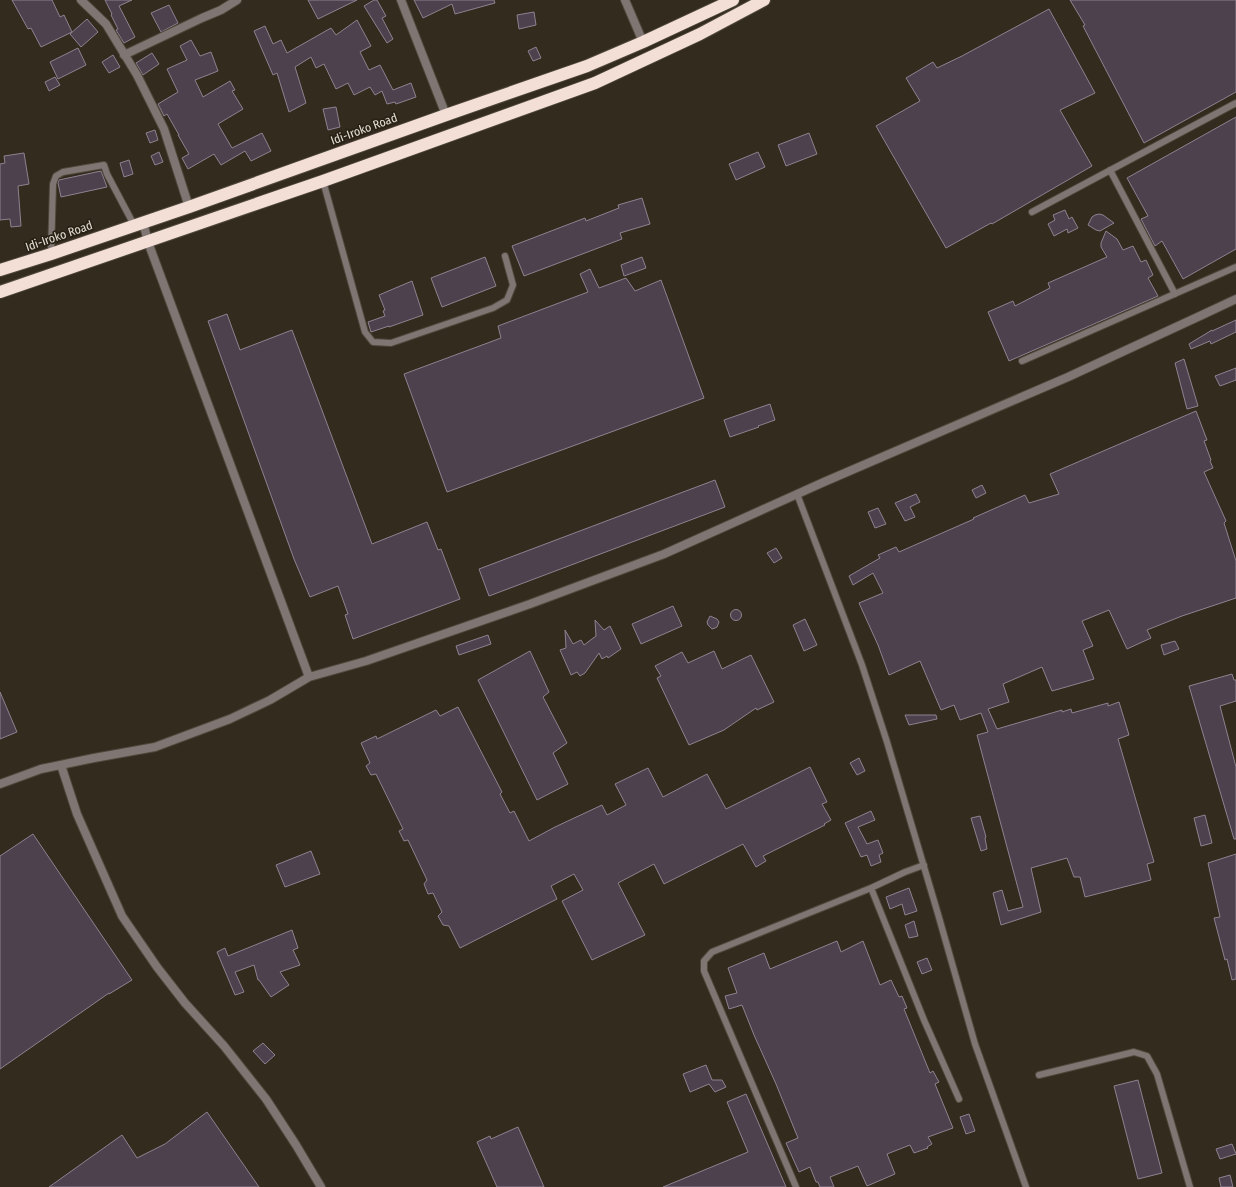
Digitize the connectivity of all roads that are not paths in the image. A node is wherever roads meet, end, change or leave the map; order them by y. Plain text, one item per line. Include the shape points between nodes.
1 (81, 0) edge
2 (237, 0) edge
3 (401, 0) edge
4 (625, 0) edge
5 (733, 0) edge
6 (764, 0) edge
7 (643, 42) junction
8 (124, 55) junction
9 (1236, 103) edge
10 (446, 114) junction
11 (1110, 170) junction
12 (323, 181) junction
13 (189, 207) junction
14 (1032, 212) dead end
15 (138, 224) junction
16 (148, 242) junction
17 (51, 254) junction
18 (505, 256) dead end
19 (1236, 267) edge
20 (0, 270) edge
21 (0, 292) edge
22 (1175, 294) junction
23 (1236, 299) edge
24 (1022, 361) dead end
25 (797, 494) junction
26 (309, 677) junction
27 (62, 765) junction
28 (0, 784) edge
29 (924, 865) junction
30 (871, 888) junction
31 (1039, 1075) dead end
32 (958, 1098) dead end
33 (321, 1187) edge
34 (796, 1187) edge
35 (1026, 1187) edge
36 (1190, 1187) edge

1 - 8 street via 106,24
2 - 8 street
3 - 10 street
4 - 7 street
5 - 7 highway, Idi-Iroko Road
6 - 12 highway via 700,34 595,83
7 - 10 highway, Idi-Iroko Road via 587,66
8 - 13 street via 164,129
9 - 11 lane
10 - 13 highway, Idi-Iroko Road
11 - 14 lane
11 - 22 lane
12 - 16 highway
12 - 18 lane via 365,332 373,342 391,343 493,308 507,300 513,285
13 - 15 highway, Idi-Iroko Road
15 - 16 street
15 - 17 highway, Idi-Iroko Road
15 - 17 lane via 104,165 63,172 56,176 53,184
16 - 21 highway
16 - 26 street
17 - 20 highway, Idi-Iroko Road
19 - 22 lane
22 - 24 lane
23 - 25 street via 1068,377
25 - 26 street via 613,574 374,658
25 - 29 lane via 862,665
26 - 27 street via 270,700 230,719 155,747
27 - 28 street via 41,769
27 - 33 street via 77,814 122,916 185,1003 224,1046 266,1099
29 - 30 lane
29 - 35 lane via 975,1044
30 - 32 lane
30 - 34 lane via 712,952 704,960 704,971
31 - 36 lane via 1134,1052 1147,1056 1157,1074

